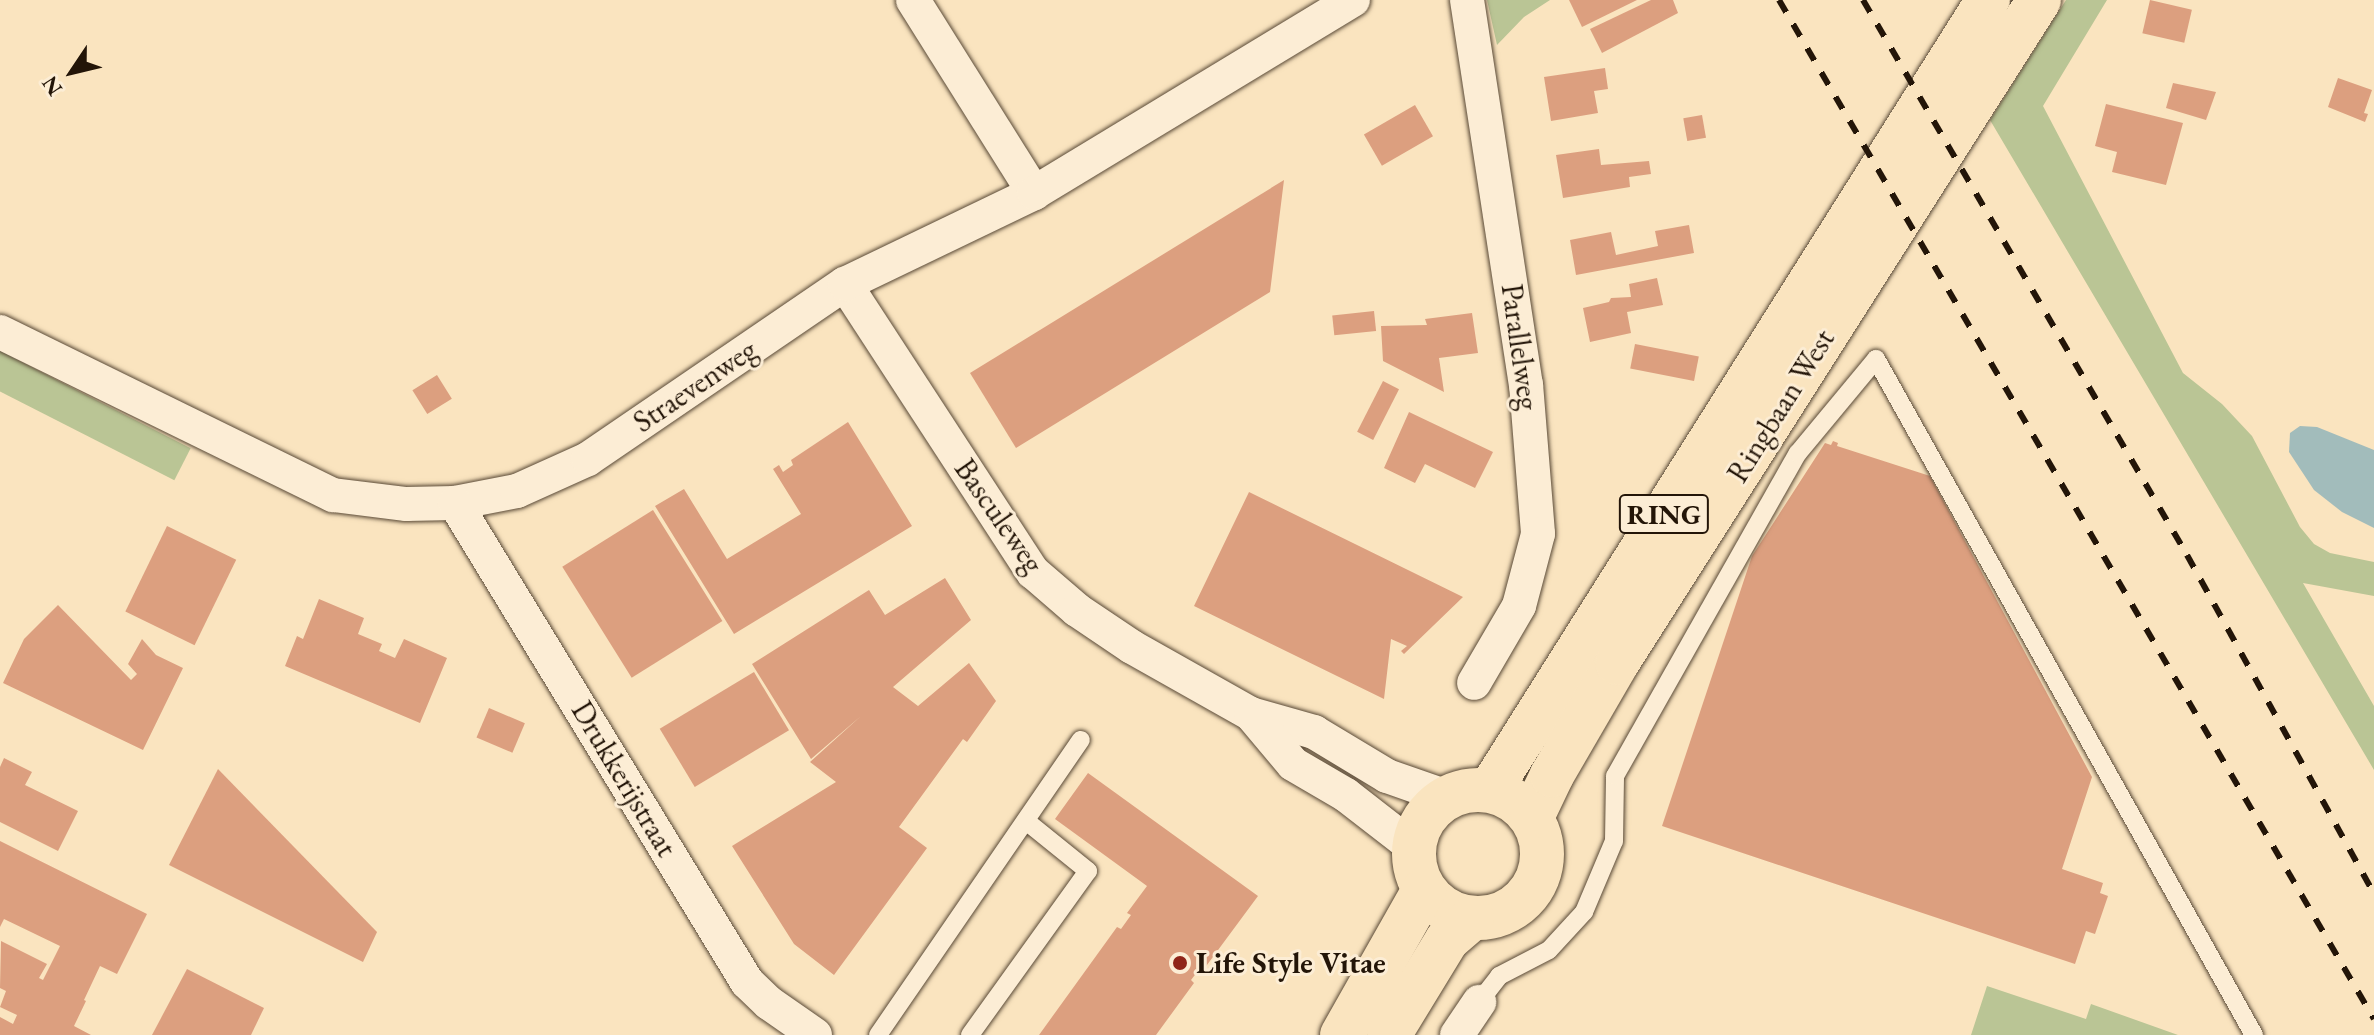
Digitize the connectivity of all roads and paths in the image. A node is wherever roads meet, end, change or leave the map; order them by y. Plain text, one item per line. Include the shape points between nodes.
1 (913, 0) edge
2 (1353, 0) edge
3 (1467, 0) edge
4 (1988, 0) edge
5 (2039, 0) edge
6 (1034, 193) junction
7 (845, 284) junction
8 (0, 332) edge
9 (455, 503) junction
10 (1474, 683) dead end
11 (1251, 714) junction
12 (1081, 740) dead end
13 (1490, 790) junction
14 (1447, 797) junction
15 (1532, 817) junction
16 (1026, 821) junction
17 (1413, 847) junction
18 (1424, 890) junction
19 (1472, 918) junction
20 (1479, 1002) joint
21 (815, 1035) edge
22 (878, 1035) edge
23 (970, 1035) edge
24 (1342, 1035) edge
25 (1389, 1035) edge
26 (1457, 1035) edge
27 (2254, 1035) edge

1 - 6 street
2 - 6 street, Straevenweg
3 - 10 street, Parallelweg via 1526,384 1538,534 1519,606
4 - 13 main road, Ringbaan West / RING
5 - 15 main road, Ringbaan West / RING via 1617,663
6 - 7 street, Straevenweg
7 - 9 street, Straevenweg via 588,459 517,491
7 - 11 street, Basculeweg via 1033,572 1132,647
8 - 9 street, Straevenweg via 333,495 406,504
9 - 21 street, Drukkerijstraat via 747,982
11 - 14 street, Basculeweg via 1314,732 1387,776
11 - 17 street, Basculeweg via 1293,764 1346,795
12 - 16 lane
13 - 14 main road
13 - 15 main road via 1514,799
14 - 17 main road via 1424,818
15 - 19 main road via 1543,845 1533,886 1525,899 1501,915
16 - 22 lane
16 - 23 lane via 1088,871
17 - 18 main road
18 - 19 main road via 1445,909
18 - 24 main road
19 - 25 main road via 1447,940
20 - 26 street
20 - 27 lane via 1499,976 1549,950 1584,912 1614,841 1615,776 1798,453 1876,359

